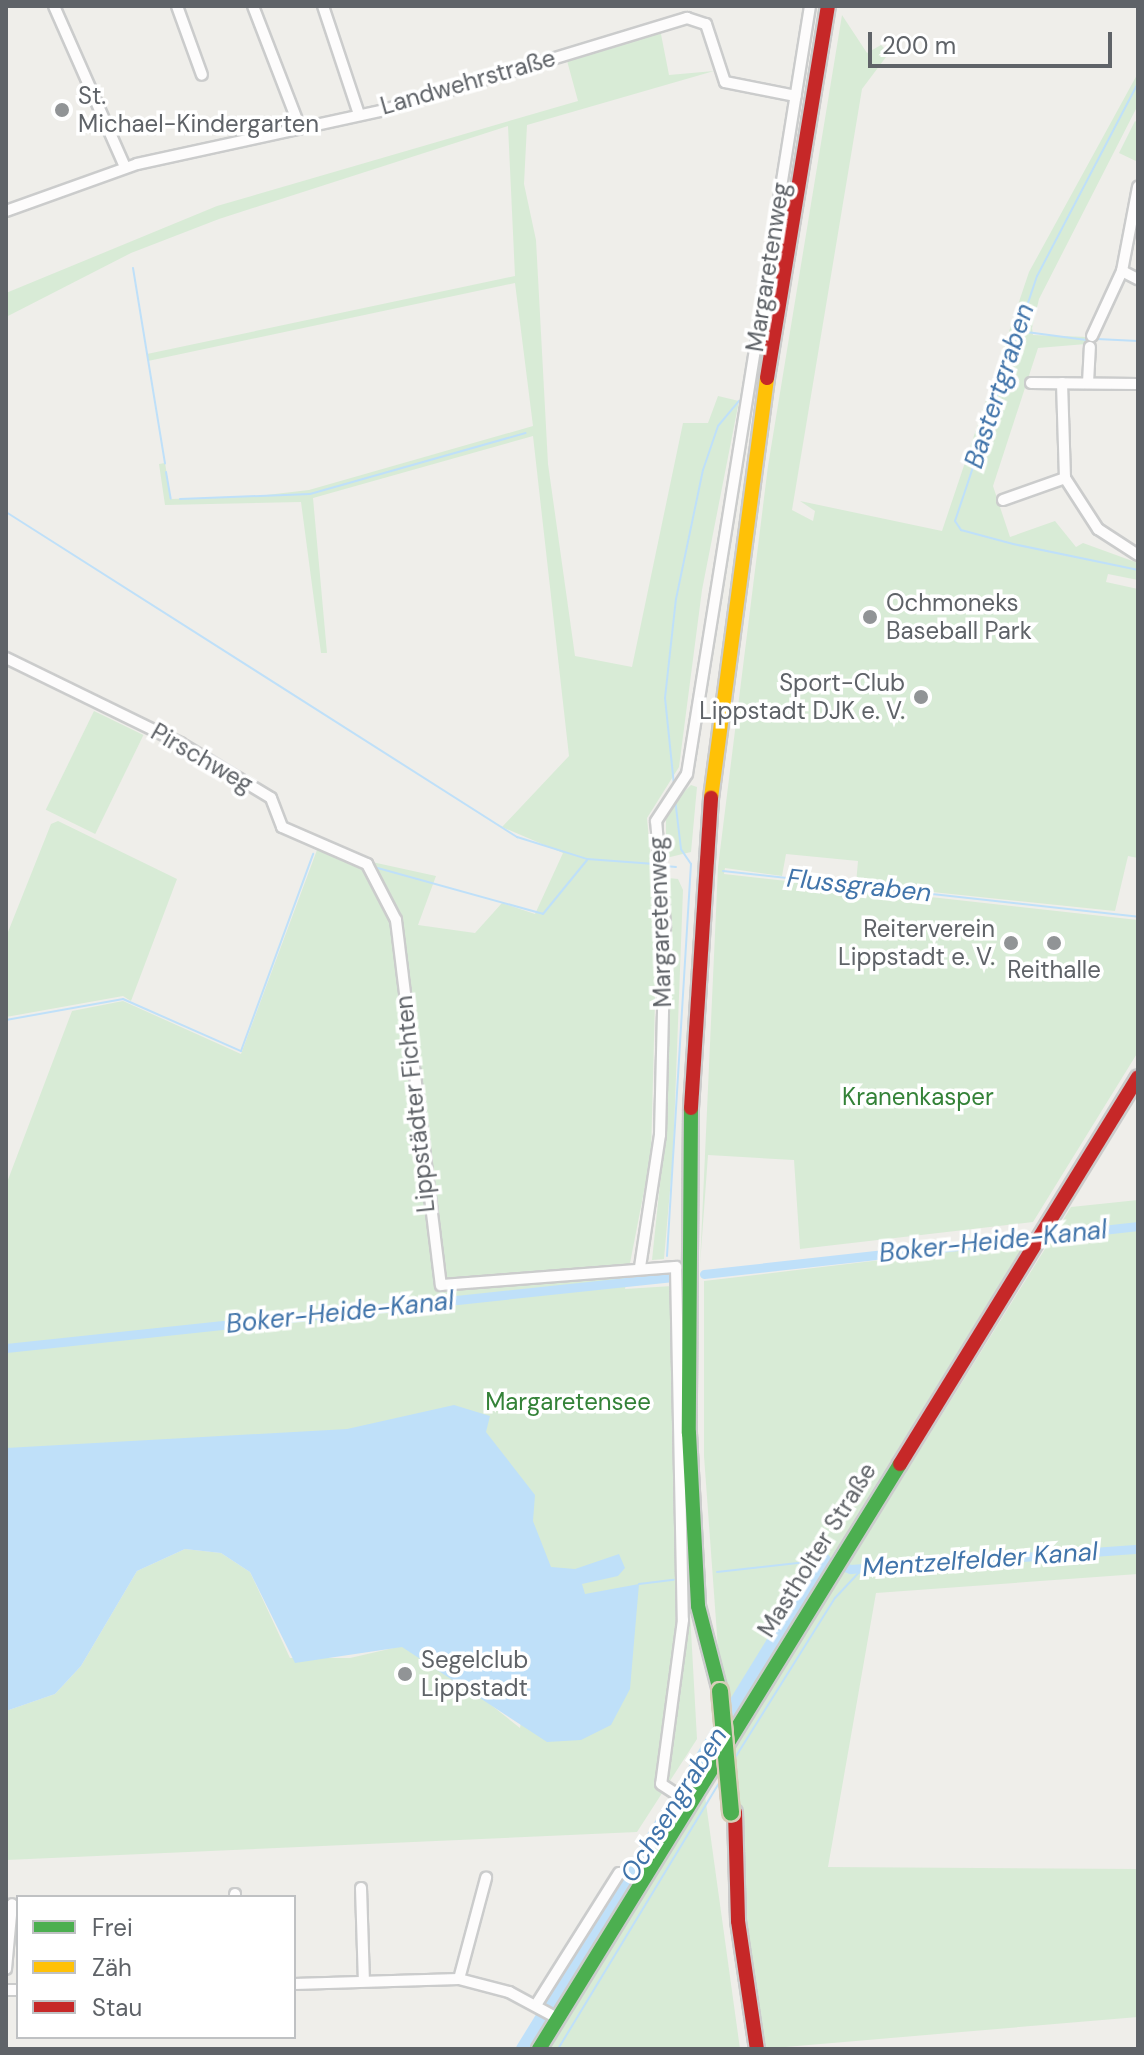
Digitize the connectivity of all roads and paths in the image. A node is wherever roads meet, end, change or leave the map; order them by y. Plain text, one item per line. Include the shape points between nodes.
1 (54, 6) edge
2 (177, 6) edge
3 (253, 6) edge
4 (323, 6) edge
5 (810, 6) edge
6 (828, 6) edge
7 (836, 6) edge
8 (202, 75) dead end
9 (796, 96) junction
10 (358, 111) junction
11 (299, 125) junction
12 (125, 167) junction
13 (1138, 187) edge
14 (6, 211) edge
15 (1122, 271) junction
16 (1138, 279) edge
17 (1031, 383) dead end
18 (1062, 383) junction
19 (1088, 383) junction
20 (1138, 384) edge
21 (1065, 478) junction
22 (1003, 500) dead end
23 (1138, 555) edge
24 (6, 658) edge
25 (396, 920) joint
26 (1138, 1077) edge
27 (640, 1267) junction
28 (722, 1691) junction
29 (687, 1801) junction
30 (733, 1813) junction
31 (619, 1873) dead end
32 (486, 1878) dead end
33 (361, 1888) dead end
34 (12, 1904) dead end
35 (6, 1969) edge
36 (459, 1979) junction
37 (364, 1981) junction
38 (296, 1984) edge
39 (537, 2006) junction
40 (555, 2016) junction
41 (539, 2049) edge
42 (748, 2049) edge
43 (757, 2049) edge

1 - 12 street
2 - 8 street
3 - 11 street
4 - 10 street
5 - 9 street, Margaretenweg
6 - 28 main road via 739,552 701,889 687,1195 688,1401 698,1606
7 - 28 main road via 734,651 709,904 695,1337 706,1606
9 - 10 street, Landwehrstraße via 725,82 698,17 384,110
9 - 27 street, Margaretenweg via 687,774 667,796 656,821 661,874 660,1135
10 - 11 street, Landwehrstraße
11 - 12 street, Landwehrstraße
12 - 14 street, Landwehrstraße
13 - 15 street
15 - 16 street
15 - 19 street via 1091,341
17 - 18 street
18 - 19 street
18 - 21 street
19 - 20 street
21 - 22 street
21 - 23 street via 1098,529
24 - 25 street, Pirschweg via 180,743 271,798 282,827 370,869
25 - 27 street, Lippstädter Fichten via 433,1270 441,1285
26 - 29 main road, Mastholter Straße
27 - 29 street via 669,1264 678,1273 683,1620 661,1784
28 - 30 main road, bridge
29 - 40 main road, Mastholter Straße
30 - 42 main road via 731,1924
30 - 43 main road via 738,1921
31 - 39 street
32 - 36 street
33 - 37 street
34 - 35 street
36 - 37 street
36 - 39 street
37 - 38 street
39 - 40 street
40 - 41 main road, Mastholter Straße

